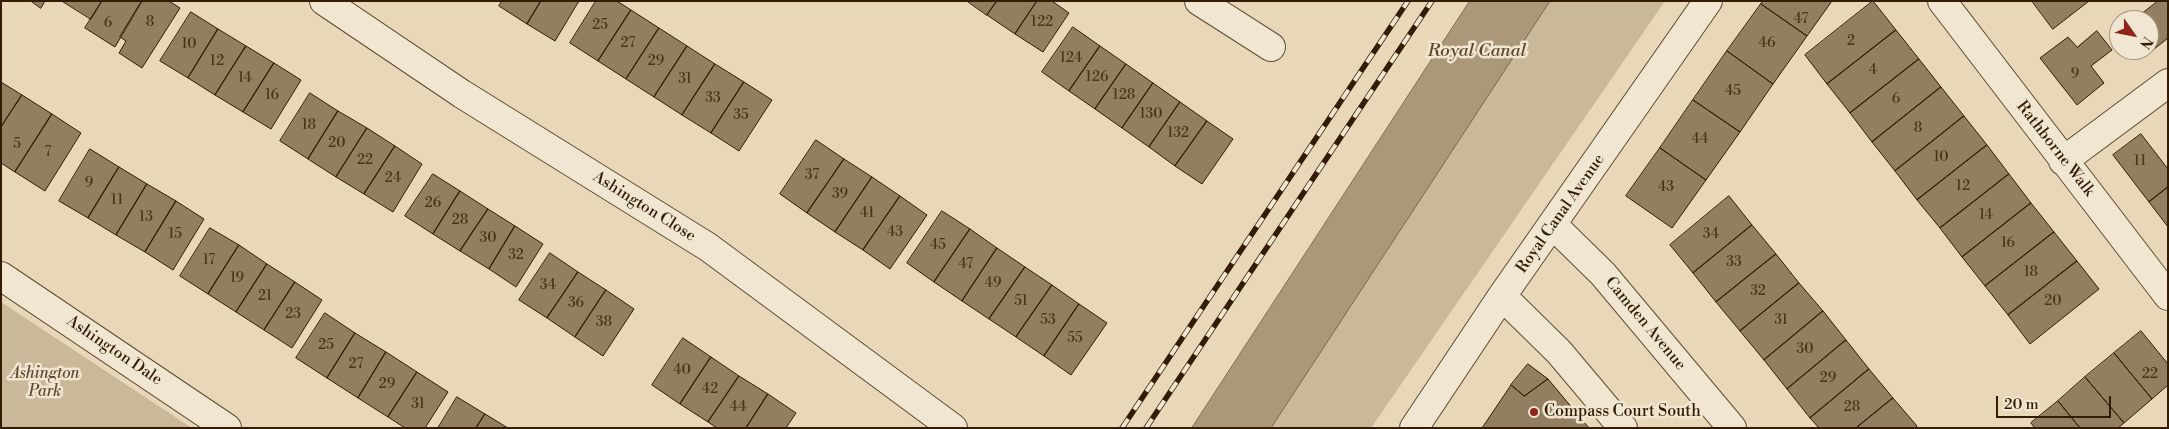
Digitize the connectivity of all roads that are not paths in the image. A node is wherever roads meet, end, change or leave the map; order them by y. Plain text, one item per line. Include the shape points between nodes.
1 (324, 1) edge
2 (1199, 1) edge
3 (1708, 1) edge
4 (1942, 1) edge
5 (1271, 47) dead end
6 (2168, 83) edge
7 (2064, 161) junction
8 (1554, 225) junction
9 (1, 276) edge
10 (1502, 296) junction
11 (2168, 296) edge
12 (227, 428) edge
13 (953, 428) edge
14 (1414, 428) edge
15 (1623, 428) edge
16 (1732, 428) edge

1 - 13 street, Ashington Close via 462,94 708,247
2 - 5 street
3 - 8 street, Royal Canal Avenue
4 - 7 street, Rathborne Walk
6 - 7 street
7 - 11 street, Rathborne Walk
8 - 10 street, Royal Canal Avenue
8 - 16 street, Camden Avenue via 1603,274
9 - 12 street, Ashington Dale
10 - 14 street, Royal Canal Avenue
10 - 15 street via 1559,352

